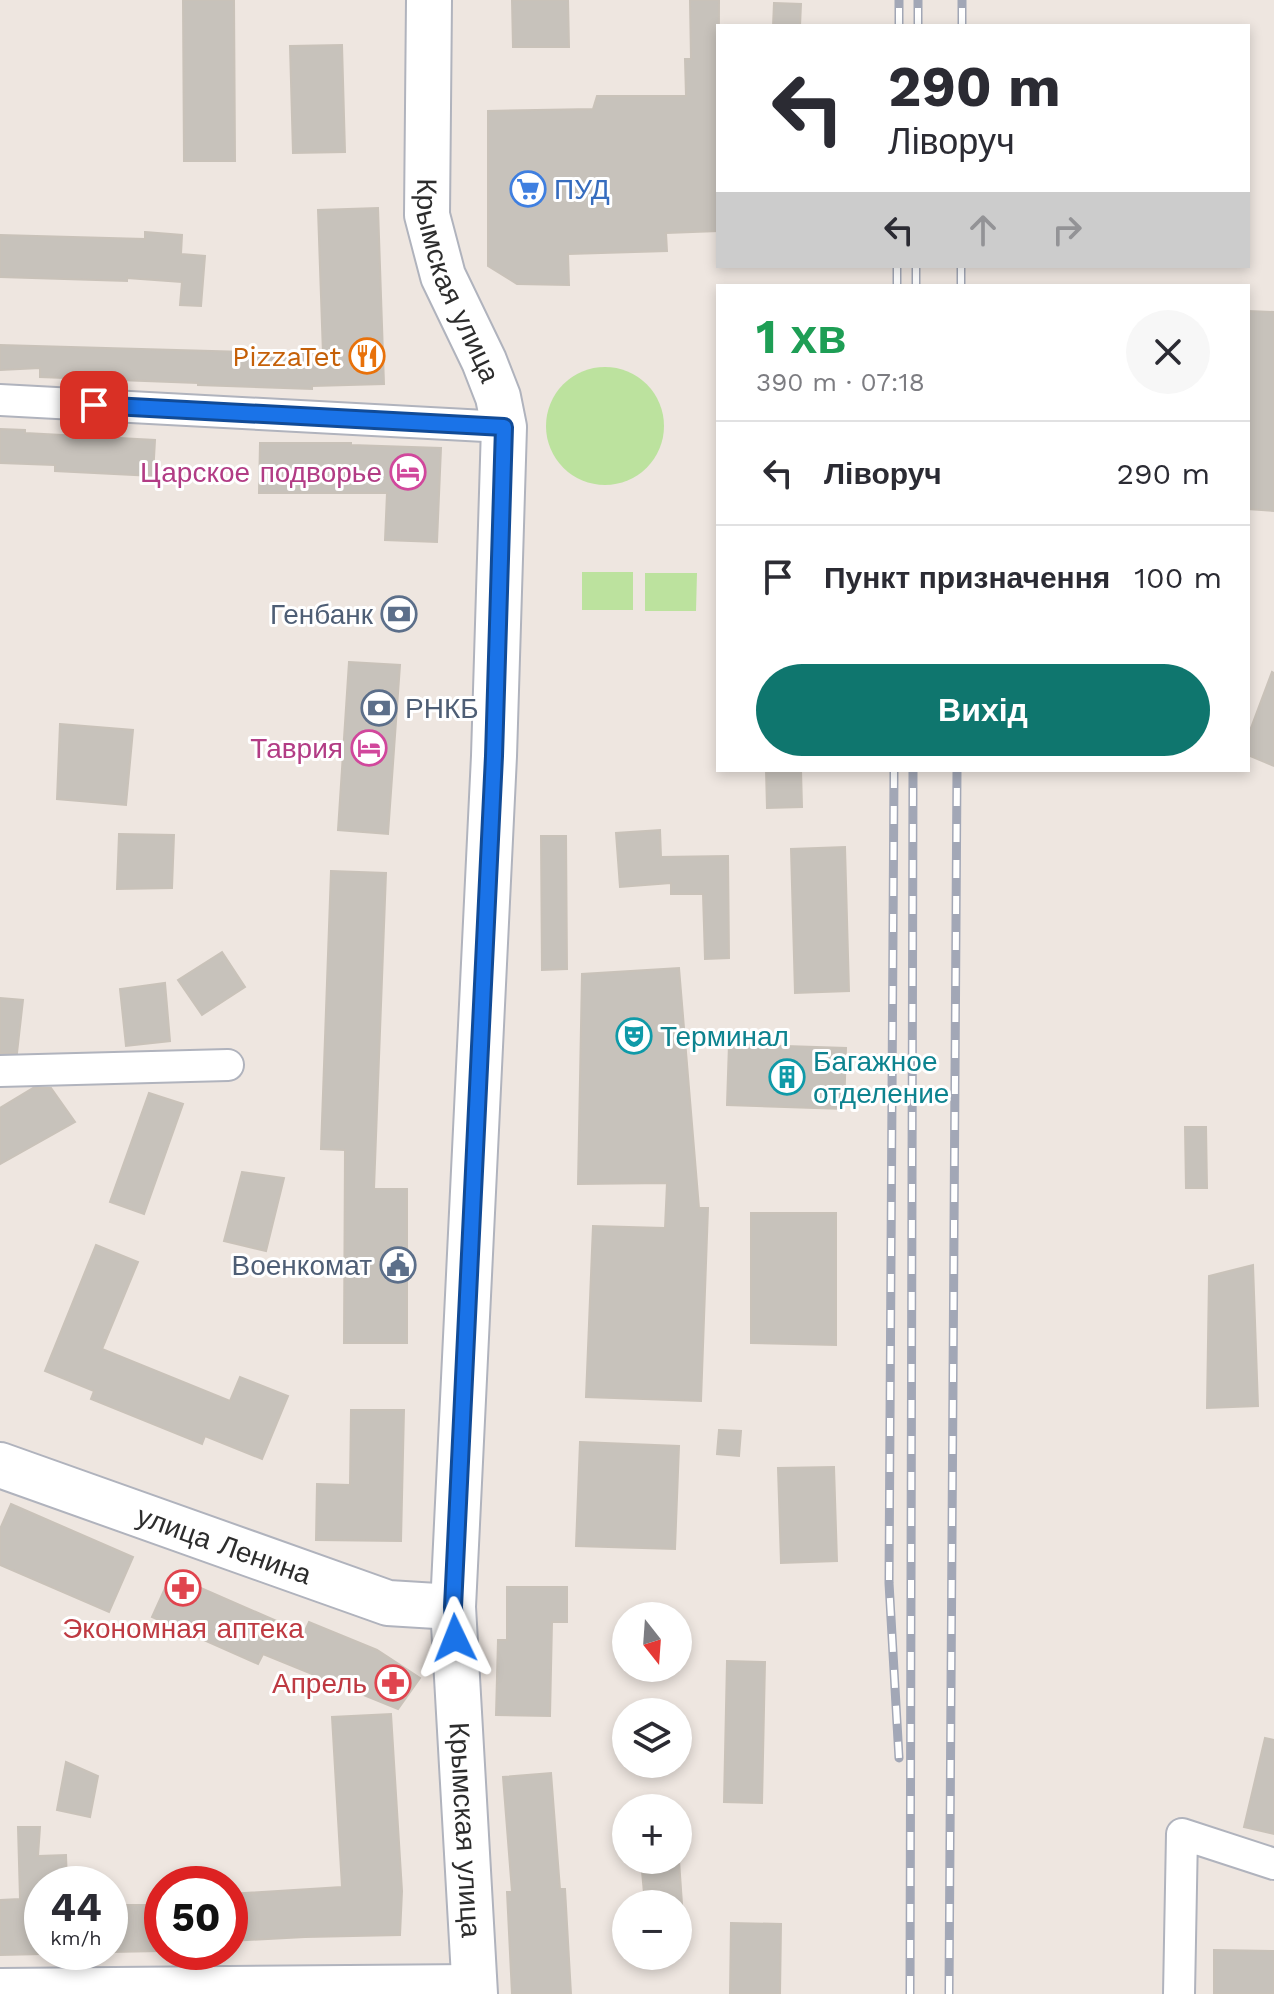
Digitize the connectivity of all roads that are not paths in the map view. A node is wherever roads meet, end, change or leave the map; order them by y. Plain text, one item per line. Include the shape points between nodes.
1 (429, 0) edge
2 (0, 400) edge
3 (504, 427) junction
4 (228, 1065) dead end
5 (0, 1071) edge
6 (0, 1465) edge
7 (453, 1607) junction
8 (1274, 1864) edge
9 (0, 1984) edge
10 (475, 1987) edge
11 (1179, 1994) edge

1 - 3 main road, Крымская улица via 427,215 443,276 484,361
2 - 3 street
3 - 7 main road, Крымская улица
4 - 5 street
6 - 7 main road, улица Ленина via 388,1603
7 - 10 main road, Крымская улица
8 - 11 street via 1182,1834
9 - 10 street

